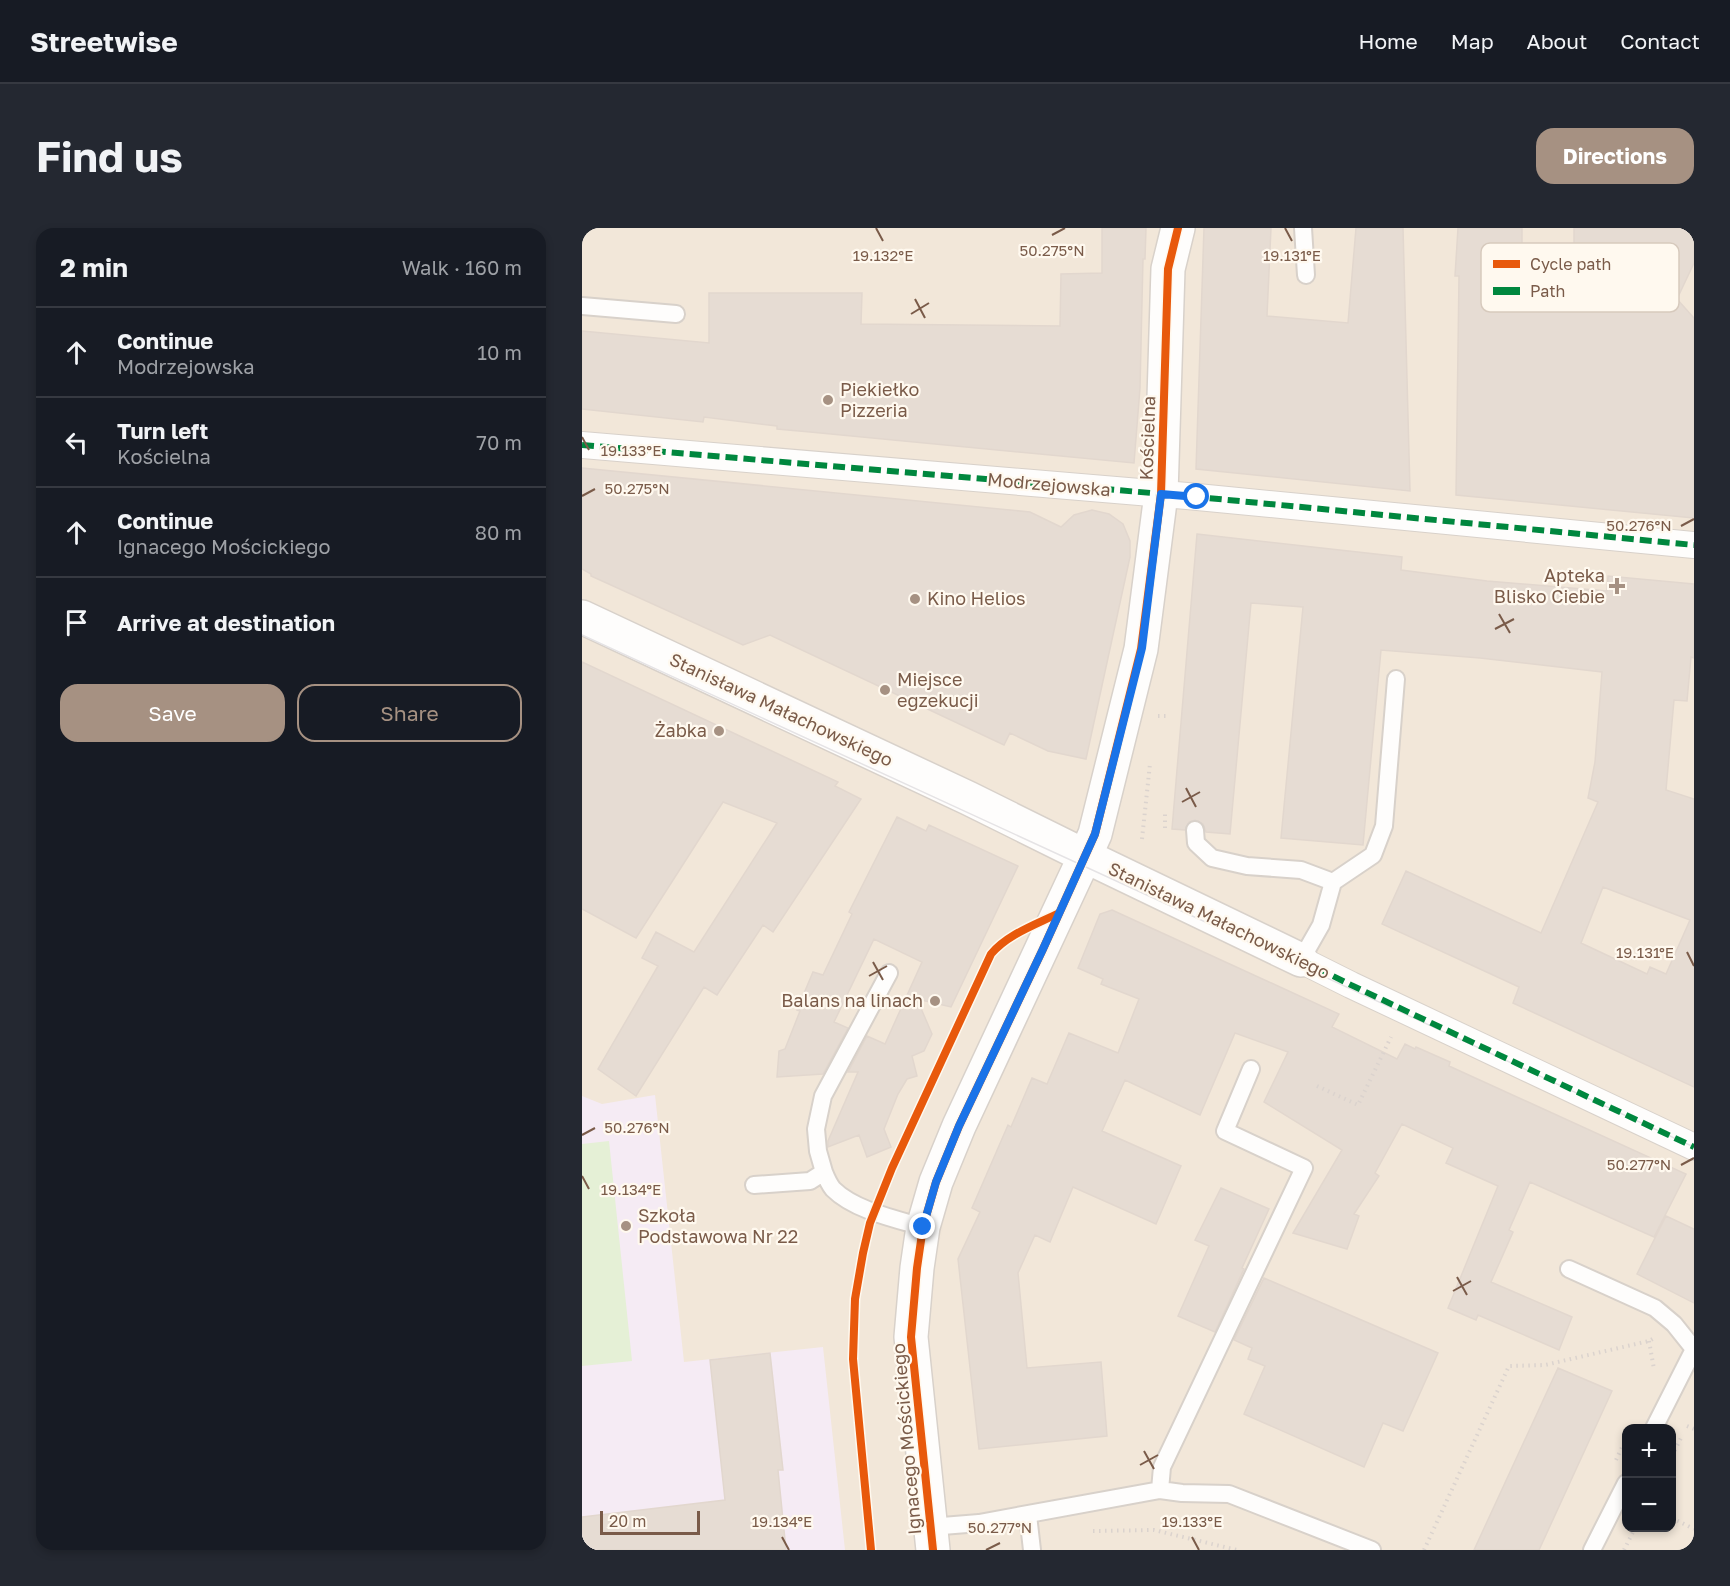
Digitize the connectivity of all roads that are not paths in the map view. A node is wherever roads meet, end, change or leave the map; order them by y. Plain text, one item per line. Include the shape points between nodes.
1 (1178, 228) edge
2 (1303, 228) edge
3 (1306, 275) dead end
4 (582, 306) edge
5 (676, 314) dead end
6 (582, 445) edge
7 (1161, 494) junction
8 (1694, 546) edge
9 (582, 617) edge
10 (1396, 679) dead end
11 (1195, 831) dead end
12 (1085, 856) junction
13 (1333, 882) junction
14 (1301, 960) junction
15 (889, 973) dead end
16 (1251, 1069) dead end
17 (1694, 1146) edge
18 (824, 1172) junction
19 (754, 1185) dead end
20 (923, 1227) junction
21 (1569, 1269) dead end
22 (1694, 1349) edge
23 (1656, 1424) edge
24 (1160, 1490) junction
25 (1622, 1491) edge
26 (1028, 1515) junction
27 (931, 1539) edge
28 (1032, 1550) edge
29 (1372, 1550) edge
30 (1592, 1550) edge

1 - 7 street, Kościelna via 1168,269
2 - 3 lane
4 - 5 lane
6 - 7 street, Modrzejowska
7 - 8 street, Modrzejowska
7 - 12 street, Kościelna via 1142,648 1095,834
9 - 12 street, Stanisława Małachowskiego
10 - 13 lane via 1384,826 1373,855
11 - 13 lane via 1196,843 1212,858 1247,866 1301,870
12 - 14 street, Stanisława Małachowskiego
12 - 20 street, Ignacego Mościckiego via 959,1126
13 - 14 lane via 1321,925
14 - 17 street, Stanisława Małachowskiego
15 - 18 lane via 823,1096 816,1129
16 - 24 lane via 1225,1131 1304,1168 1162,1467
18 - 19 lane via 810,1181
18 - 20 lane via 832,1188 848,1199 874,1212
20 - 27 street, Ignacego Mościckiego via 911,1337
21 - 22 lane via 1654,1308 1674,1324
22 - 23 lane
24 - 26 lane
24 - 29 lane via 1229,1494
25 - 30 lane
26 - 27 lane via 979,1523
26 - 28 lane

